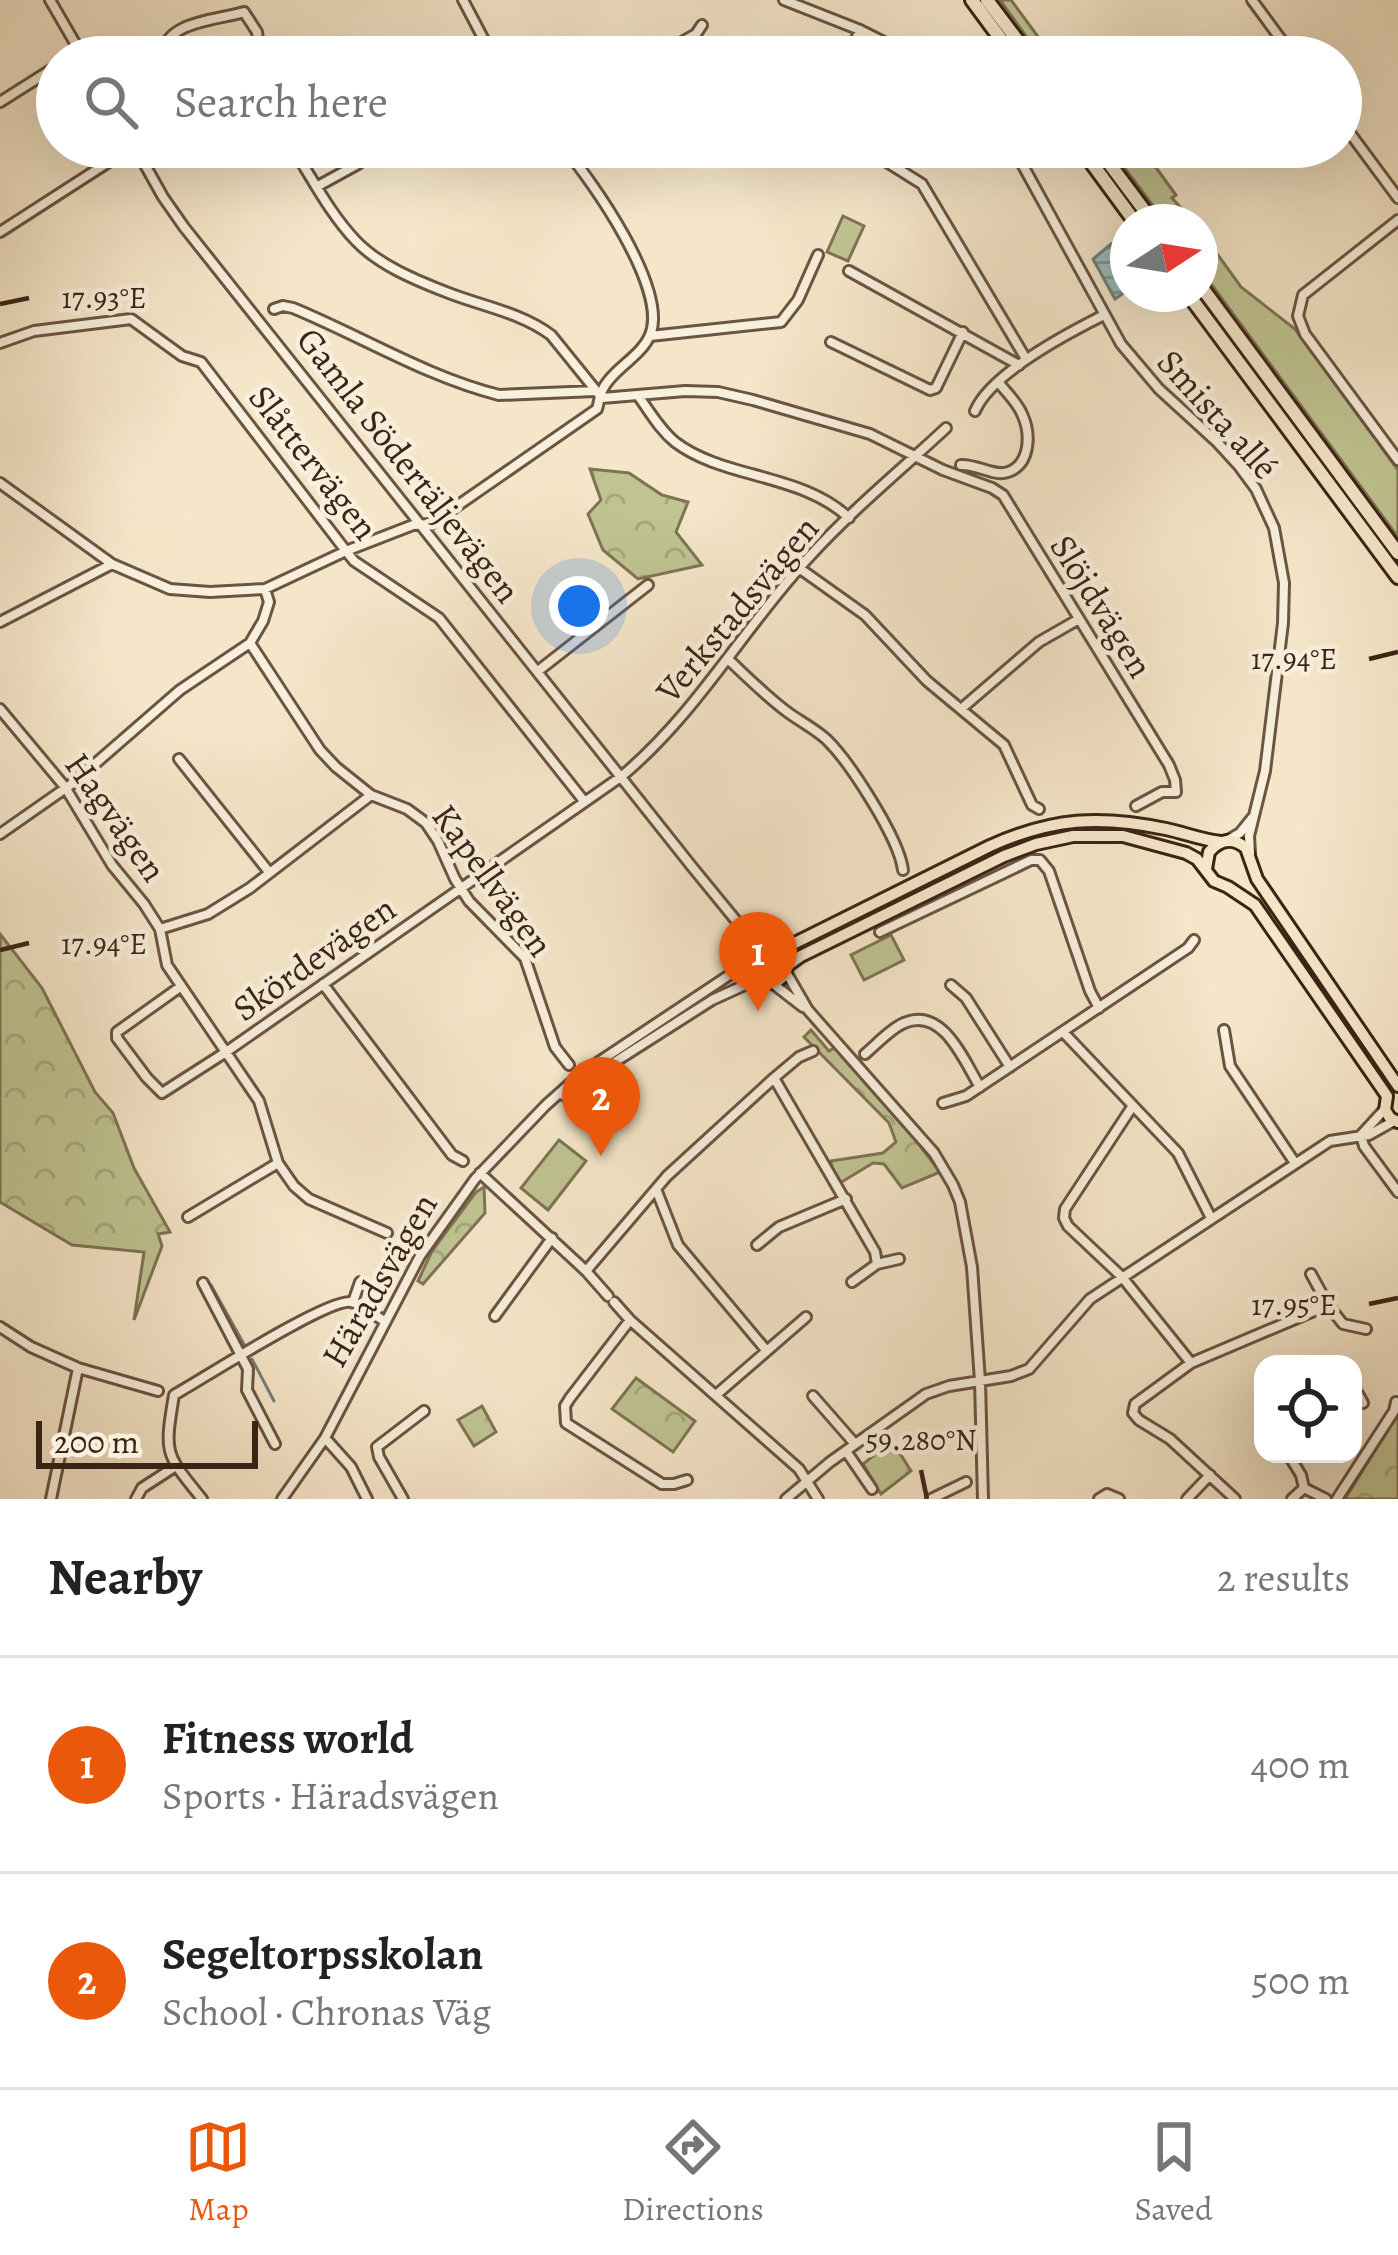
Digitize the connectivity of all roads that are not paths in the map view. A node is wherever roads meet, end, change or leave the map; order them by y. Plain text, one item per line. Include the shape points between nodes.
1 (50, 0) edge
2 (463, 0) edge
3 (784, 0) edge
4 (973, 0) edge
5 (987, 0) edge
6 (1252, 0) edge
7 (702, 25) dead end
8 (860, 30) junction
9 (68, 36) edge
10 (172, 36) edge
11 (257, 36) edge
12 (482, 36) edge
13 (692, 36) edge
14 (857, 36) edge
15 (872, 36) edge
16 (999, 36) edge
17 (1014, 36) edge
18 (1279, 36) edge
19 (36, 79) edge
20 (0, 102) edge
21 (1362, 149) edge
22 (101, 168) edge
23 (146, 168) edge
24 (306, 168) edge
25 (351, 168) edge
26 (577, 168) edge
27 (896, 168) edge
28 (1023, 168) edge
29 (1096, 168) edge
30 (1112, 168) edge
31 (318, 186) junction
32 (1398, 197) edge
33 (1122, 204) edge
34 (1139, 204) edge
35 (1398, 220) edge
36 (0, 232) edge
37 (818, 256) dead end
38 (850, 271) dead end
39 (274, 309) dead end
40 (1218, 309) edge
41 (1201, 312) edge
42 (1104, 315) junction
43 (962, 332) junction
44 (650, 336) junction
45 (2, 339) edge
46 (830, 342) dead end
47 (1023, 362) junction
48 (999, 383) junction
49 (599, 394) junction
50 (638, 396) junction
51 (975, 411) dead end
52 (946, 428) dead end
53 (915, 457) junction
54 (1398, 460) edge
55 (962, 465) dead end
56 (0, 483) edge
57 (849, 518) junction
58 (421, 524) junction
59 (346, 551) junction
60 (1398, 553) edge
61 (112, 564) junction
62 (800, 568) junction
63 (1398, 577) edge
64 (648, 585) dead end
65 (265, 589) junction
66 (1079, 620) junction
67 (0, 622) edge
68 (250, 643) junction
69 (729, 660) junction
70 (538, 671) junction
71 (0, 709) edge
72 (961, 709) junction
73 (179, 759) dead end
74 (622, 776) junction
75 (65, 787) junction
76 (371, 795) junction
77 (584, 802) junction
78 (1136, 806) dead end
79 (1039, 809) dead end
80 (1253, 817) junction
81 (0, 834) edge
82 (1224, 841) junction
83 (1251, 859) junction
84 (903, 870) dead end
85 (269, 872) junction
86 (1208, 874) junction
87 (1228, 886) junction
88 (460, 889) junction
89 (739, 923) junction
90 (160, 928) junction
91 (880, 932) dead end
92 (1194, 940) dead end
93 (772, 948) junction
94 (753, 958) junction
95 (786, 969) junction
96 (765, 981) junction
97 (323, 984) junction
98 (951, 985) dead end
99 (180, 988) junction
100 (1099, 1008) junction
101 (808, 1010) junction
102 (1224, 1030) dead end
103 (1064, 1033) junction
104 (813, 1051) dead end
105 (226, 1052) junction
106 (865, 1054) dead end
107 (569, 1065) dead end
108 (1010, 1067) junction
109 (774, 1078) junction
110 (980, 1087) junction
111 (1392, 1095) edge
112 (943, 1103) dead end
113 (546, 1105) junction
114 (1132, 1107) junction
115 (1396, 1121) edge
116 (1361, 1135) junction
117 (463, 1161) dead end
118 (278, 1163) junction
119 (1294, 1163) junction
120 (480, 1173) junction
121 (656, 1189) junction
122 (1398, 1192) edge
123 (846, 1199) junction
124 (188, 1217) dead end
125 (1211, 1217) junction
126 (387, 1233) dead end
127 (552, 1238) junction
128 (758, 1245) dead end
129 (899, 1259) dead end
130 (877, 1264) junction
131 (586, 1271) junction
132 (1311, 1274) dead end
133 (1122, 1277) junction
134 (360, 1282) dead end
135 (852, 1282) dead end
136 (203, 1283) dead end
137 (353, 1302) junction
138 (1328, 1305) junction
139 (495, 1316) dead end
140 (806, 1317) dead end
141 (630, 1320) junction
142 (385, 1321) junction
143 (0, 1327) edge
144 (1366, 1328) dead end
145 (766, 1350) junction
146 (241, 1355) junction
147 (1191, 1363) junction
148 (78, 1369) junction
149 (980, 1381) junction
150 (158, 1391) dead end
151 (716, 1395) junction
152 (813, 1396) dead end
153 (1396, 1402) edge
154 (424, 1411) dead end
155 (325, 1438) junction
156 (275, 1444) dead end
157 (855, 1444) junction
158 (846, 1451) junction
159 (1294, 1463) edge
160 (176, 1466) junction
161 (1210, 1475) junction
162 (687, 1480) dead end
163 (807, 1480) junction
164 (966, 1482) dead end
165 (1304, 1488) junction
166 (872, 1489) dead end
167 (51, 1499) edge
168 (136, 1499) edge
169 (202, 1499) edge
170 (283, 1499) edge
171 (368, 1499) edge
172 (403, 1499) edge
173 (786, 1499) edge
174 (818, 1499) edge
175 (932, 1499) edge
176 (983, 1499) edge
177 (1099, 1499) edge
178 (1119, 1499) edge
179 (1187, 1499) edge
180 (1235, 1499) edge
181 (1292, 1499) edge
182 (1326, 1499) edge
183 (1337, 1499) edge

1 - 9 street
2 - 12 street
3 - 8 street
4 - 16 highway
5 - 17 highway
6 - 18 street
7 - 13 street
8 - 14 street
8 - 15 street
10 - 11 street via 244,12
19 - 20 street
21 - 32 street
22 - 36 street
23 - 58 street, Gamla Södertäljevägen via 184,227
24 - 31 street
25 - 31 street
26 - 44 street via 639,266 650,297
27 - 47 street via 922,184
28 - 42 street, Smista allé
29 - 33 highway
30 - 34 highway
31 - 49 street via 374,256 551,334
35 - 54 street via 1309,289 1298,309 1305,334
37 - 44 street via 781,322
38 - 43 street
39 - 49 street, Slöjdvägen via 292,308 485,391
40 - 60 highway
41 - 63 highway
42 - 47 street
42 - 80 street, Smista allé via 1135,364 1239,466 1274,528 1283,623
43 - 46 street via 930,390
43 - 47 street
44 - 49 street
45 - 59 street, Slåttervägen via 131,319 201,362
47 - 48 street
48 - 51 street
48 - 55 street via 1024,419 1024,458 1002,475
49 - 50 street, Slöjdvägen
49 - 58 street via 597,409
50 - 53 street, Slöjdvägen via 718,392 870,434
50 - 57 street via 676,442 812,494
52 - 53 street, Verkstadsvägen
53 - 57 street, Verkstadsvägen
53 - 66 street, Slöjdvägen via 1003,495
56 - 61 street
57 - 62 street, Verkstadsvägen
58 - 59 street
58 - 70 street, Gamla Södertäljevägen
59 - 65 street
59 - 77 street, Slåttervägen via 439,618
61 - 65 street via 170,590
61 - 67 street
62 - 69 street, Verkstadsvägen
62 - 72 street via 865,615
64 - 70 street
65 - 68 street via 263,621
66 - 72 street via 1039,642
66 - 78 street, Slöjdvägen via 1175,780 1176,792
68 - 75 street
68 - 76 street, Kapellvägen via 320,750
69 - 74 street, Verkstadsvägen
69 - 84 street via 825,738 883,823
70 - 74 street, Gamla Södertäljevägen
71 - 75 street, Hagvägen
72 - 79 street via 1004,745
73 - 85 street
74 - 77 street, Skördevägen
74 - 89 street, Gamla Södertäljevägen
75 - 81 street
75 - 90 street, Hagvägen
76 - 85 street
76 - 88 street, Kapellvägen via 426,824
77 - 88 street, Skördevägen
80 - 82 street
80 - 83 street, Smista allé
82 - 83 main road via 1240,844
82 - 86 main road via 1209,852
82 - 93 main road via 1108,820 1036,828
83 - 87 main road via 1248,877
83 - 111 main road
85 - 90 street via 208,914
86 - 87 main road
86 - 95 main road via 1186,853 1123,836 1036,844
87 - 111 main road via 1264,915
88 - 97 street, Skördevägen
88 - 107 street, Kapellvägen via 525,958 555,1047
89 - 93 street, Gamla Södertäljevägen
89 - 94 street, Gamla Södertäljevägen
90 - 99 street, Hagvägen
91 - 100 street via 1040,860
92 - 100 street
93 - 94 main road
93 - 95 main road via 786,958
94 - 96 main road via 752,970
94 - 113 street, Häradsvägen via 582,1072
95 - 96 main road via 779,980
95 - 101 street
96 - 101 street
96 - 113 street, Häradsvägen via 712,1000
97 - 105 street, Skördevägen
97 - 117 street
98 - 108 street
99 - 105 street, Hagvägen
99 - 105 street, Skördevägen via 119,1028 117,1038 162,1093
100 - 103 street
101 - 149 street via 953,1185 972,1267
102 - 119 street via 1230,1066
103 - 108 street
103 - 114 street
104 - 109 street
105 - 118 street, Hagvägen via 259,1101
106 - 110 street via 901,1023 928,1021 944,1030
108 - 110 street
109 - 121 street
109 - 123 street
110 - 112 street
111 - 115 main road
111 - 116 street
113 - 120 street, Häradsvägen
114 - 125 street via 1178,1154
114 - 133 street via 1064,1218
115 - 116 street
116 - 119 street
116 - 122 street
118 - 124 street
118 - 126 street, Hagvägen via 309,1199
119 - 125 street
120 - 127 street
120 - 142 street, Häradsvägen via 419,1256
121 - 131 street
121 - 145 street via 678,1245
123 - 128 street
123 - 130 street
125 - 133 street
127 - 131 street
127 - 139 street
129 - 130 street
130 - 135 street
131 - 141 street
132 - 138 street
133 - 147 street
133 - 149 street via 1082,1306 1029,1369
134 - 137 street
136 - 146 street
137 - 142 street
137 - 146 street
138 - 144 street via 1343,1324
138 - 147 street
140 - 145 street
141 - 151 street
141 - 162 street via 570,1398 566,1423 662,1484
142 - 155 street, Häradsvägen
143 - 148 street
145 - 151 street
146 - 156 street via 247,1390
146 - 160 street via 174,1395 167,1445
147 - 161 street via 1141,1397 1133,1413
148 - 150 street
148 - 167 street
149 - 157 street via 926,1394
149 - 176 street
151 - 163 street
152 - 157 street
153 - 183 street
154 - 172 street via 377,1447
155 - 170 street, Häradsvägen
155 - 171 street
157 - 158 street
158 - 163 street
158 - 166 street
159 - 165 street
160 - 168 street
160 - 169 street
161 - 179 street
161 - 180 street
163 - 173 street
163 - 174 street
164 - 175 street
165 - 181 street
165 - 182 street
177 - 178 street

